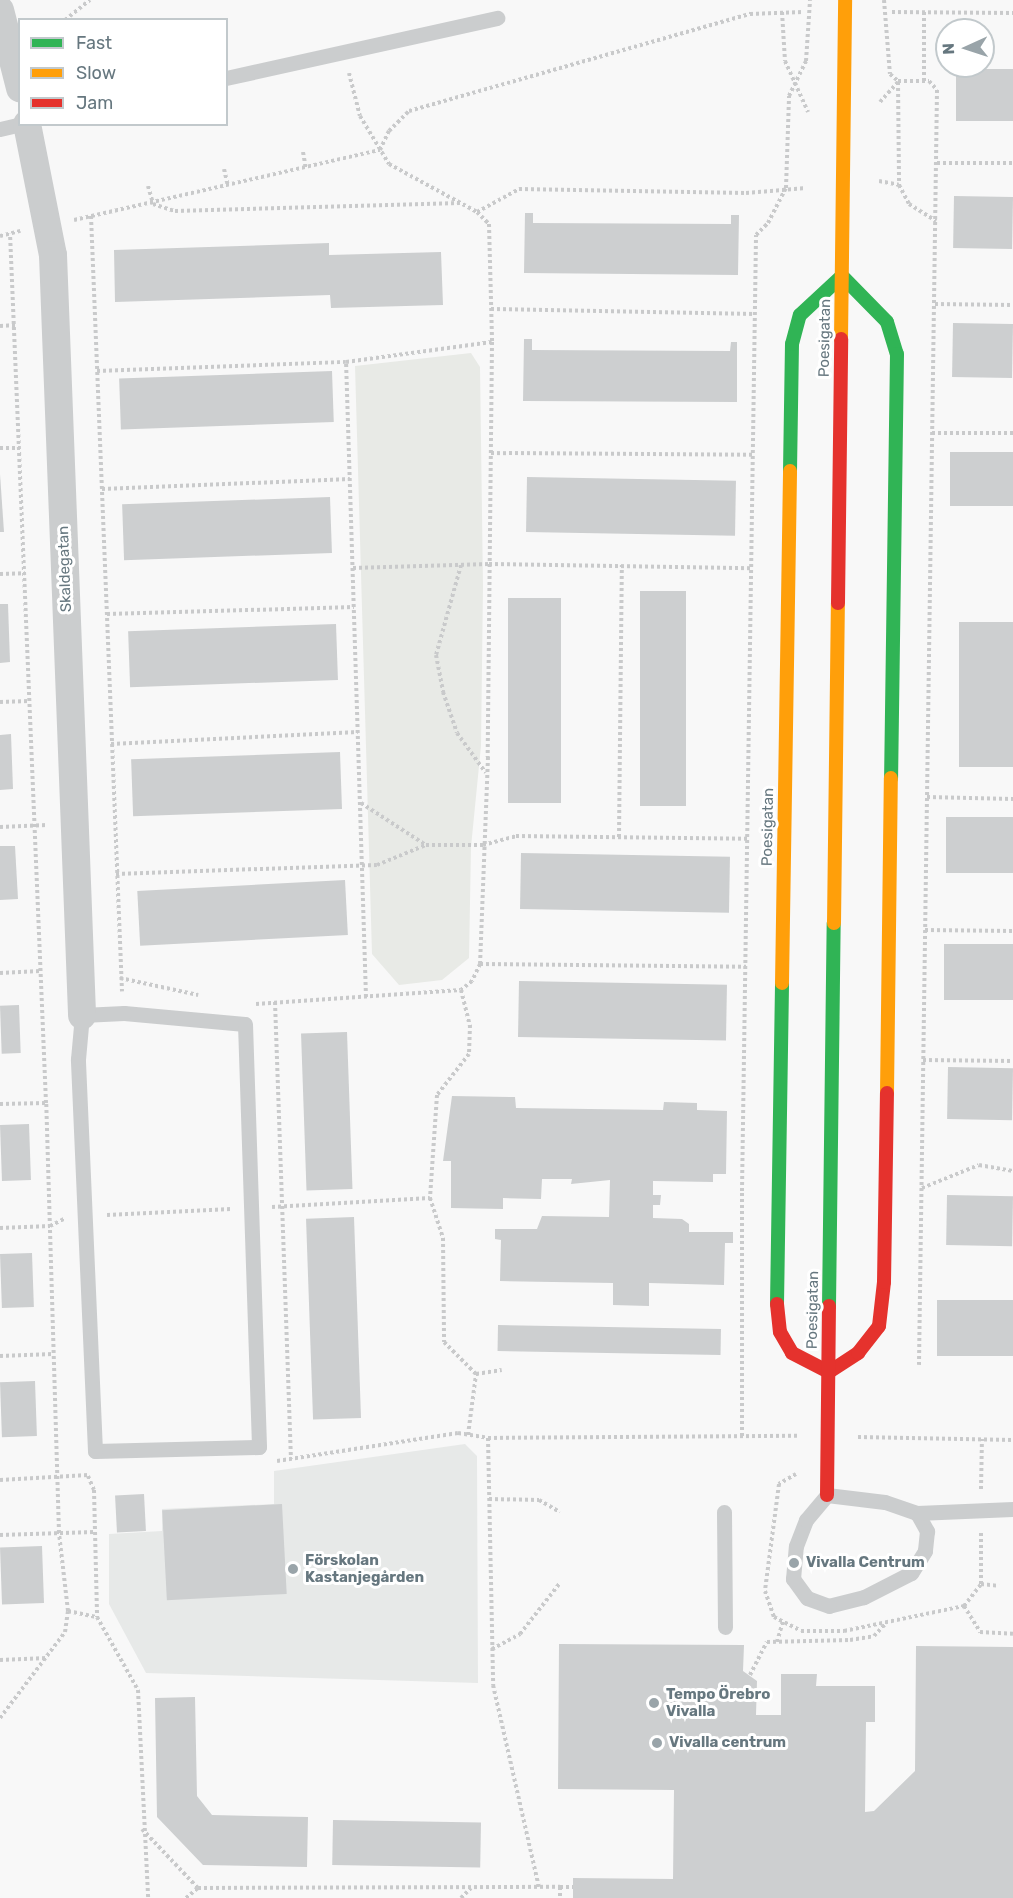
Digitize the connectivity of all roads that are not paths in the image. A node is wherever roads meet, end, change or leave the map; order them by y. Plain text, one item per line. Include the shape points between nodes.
1 (845, 0) edge
2 (0, 10) edge
3 (497, 18) dead end
4 (228, 78) edge
5 (18, 80) edge
6 (18, 125) edge
7 (27, 126) edge
8 (0, 129) edge
9 (842, 276) junction
10 (82, 1015) junction
11 (829, 1372) junction
12 (827, 1495) junction
13 (1013, 1509) edge
14 (724, 1512) dead end
15 (917, 1513) junction
16 (725, 1627) dead end

1 - 9 street, Poesigatan
2 - 5 street
3 - 4 lane
6 - 8 lane
7 - 10 street, Skaldegatan via 53,255
9 - 11 street, Poesigatan
9 - 11 street, Poesigatan via 887,322 897,354 884,1282 879,1326 858,1353
9 - 11 street, Poesigatan via 800,315 792,344 777,1306 780,1332 792,1353
10 - 10 lane via 124,1013 245,1024 259,1447 95,1451 78,1059
11 - 12 street, Poesigatan
12 - 15 lane via 885,1502
12 - 15 lane via 806,1520 796,1546 793,1579 807,1598 829,1606 864,1597 911,1573 925,1551 927,1531
13 - 15 lane
14 - 16 lane

